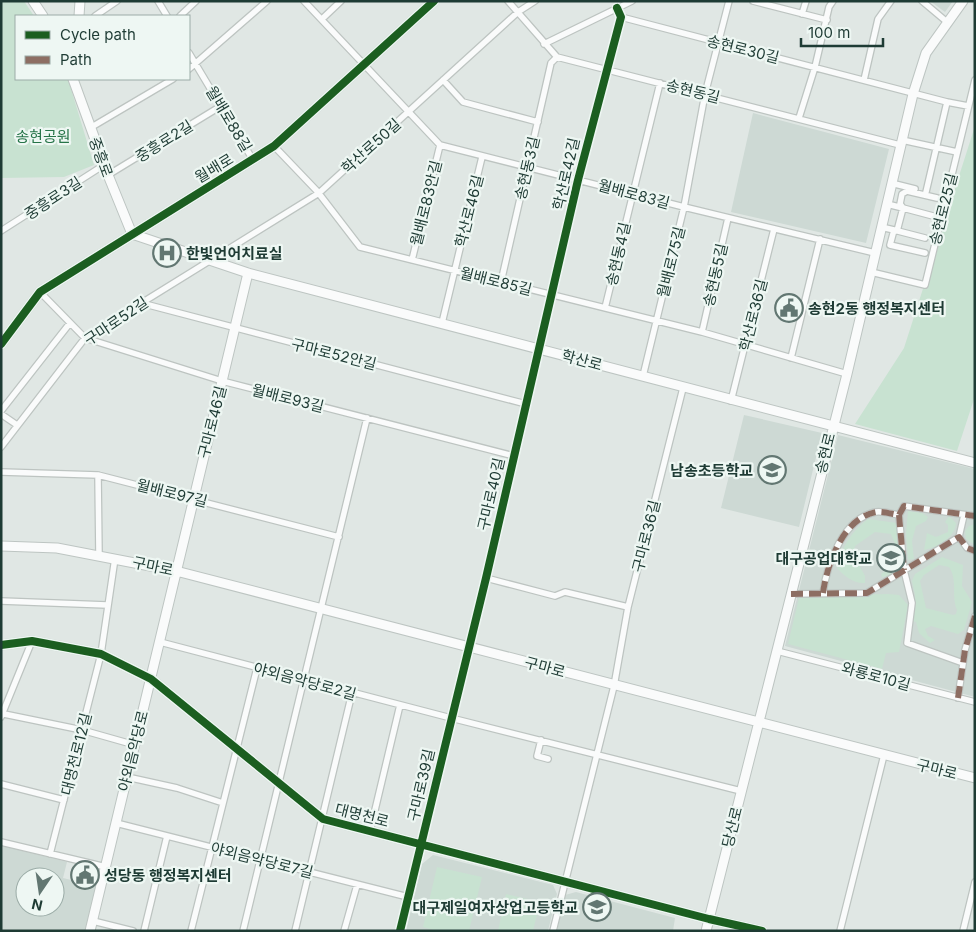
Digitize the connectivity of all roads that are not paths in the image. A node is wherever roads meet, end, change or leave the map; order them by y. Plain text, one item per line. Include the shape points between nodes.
1 (33, 1) edge
2 (80, 1) edge
3 (117, 1) edge
4 (158, 1) edge
5 (196, 1) edge
6 (267, 1) edge
7 (304, 1) edge
8 (341, 1) edge
9 (434, 1) edge
10 (508, 1) edge
11 (535, 1) edge
12 (632, 1) edge
13 (729, 1) edge
14 (753, 1) edge
15 (806, 1) edge
16 (832, 1) edge
17 (891, 1) edge
18 (922, 1) edge
19 (963, 1) edge
20 (779, 4) edge
21 (617, 8) junction
22 (518, 12) junction
23 (802, 14) junction
24 (42, 15) edge
25 (78, 15) edge
26 (96, 15) edge
27 (166, 15) edge
28 (181, 15) edge
29 (621, 17) junction
30 (322, 19) junction
31 (827, 20) junction
32 (947, 22) junction
33 (718, 42) junction
34 (544, 44) junction
35 (190, 55) edge
36 (557, 57) junction
37 (365, 64) junction
38 (196, 65) junction
39 (815, 67) junction
40 (190, 68) edge
41 (606, 70) junction
42 (73, 80) edge
43 (171, 80) edge
44 (443, 80) junction
45 (864, 80) junction
46 (975, 80) edge
47 (660, 83) junction
48 (705, 94) junction
49 (913, 94) junction
50 (947, 102) junction
51 (220, 106) junction
52 (968, 106) junction
53 (409, 113) junction
54 (799, 118) junction
55 (538, 122) junction
56 (90, 128) junction
57 (901, 142) junction
58 (440, 145) junction
59 (274, 146) junction
60 (936, 148) junction
61 (957, 152) junction
62 (482, 157) junction
63 (253, 160) junction
64 (104, 165) junction
65 (528, 167) junction
66 (108, 175) junction
67 (578, 180) junction
68 (892, 183) junction
69 (926, 192) junction
70 (319, 193) junction
71 (633, 194) junction
72 (946, 197) junction
73 (937, 198) dead end
74 (887, 204) junction
75 (684, 207) junction
76 (903, 208) junction
77 (933, 216) dead end
78 (728, 218) junction
79 (881, 227) junction
80 (774, 229) junction
81 (1, 231) edge
82 (896, 231) junction
83 (132, 234) junction
84 (925, 238) dead end
85 (820, 240) junction
86 (875, 253) junction
87 (925, 253) dead end
88 (412, 260) junction
89 (210, 261) junction
90 (454, 270) junction
91 (870, 272) junction
92 (248, 274) junction
93 (501, 282) junction
94 (40, 292) junction
95 (553, 295) junction
96 (141, 303) junction
97 (605, 308) junction
98 (656, 320) junction
99 (70, 323) junction
100 (442, 324) junction
101 (235, 329) junction
102 (702, 332) junction
103 (85, 338) junction
104 (1, 344) edge
105 (746, 344) junction
106 (539, 348) junction
107 (791, 358) junction
108 (846, 374) junction
109 (643, 376) junction
110 (222, 381) junction
111 (683, 388) junction
112 (731, 401) junction
113 (526, 404) junction
114 (1, 412) edge
115 (367, 418) junction
116 (17, 425) junction
117 (831, 427) junction
118 (1, 447) edge
119 (514, 456) junction
120 (975, 463) edge
121 (1, 472) edge
122 (98, 475) junction
123 (194, 499) junction
124 (899, 515) junction
125 (964, 515) junction
126 (975, 516) edge
127 (339, 537) junction
128 (959, 537) junction
129 (1, 546) edge
130 (975, 551) edge
131 (99, 554) junction
132 (115, 557) junction
133 (904, 570) junction
134 (176, 571) junction
135 (486, 578) junction
136 (823, 593) junction
137 (791, 594) junction
138 (1, 600) edge
139 (107, 605) junction
140 (323, 608) junction
141 (628, 608) junction
142 (975, 616) edge
143 (32, 641) junction
144 (160, 642) junction
145 (1, 645) edge
146 (468, 646) junction
147 (777, 651) junction
148 (101, 654) junction
149 (963, 663) junction
150 (257, 668) junction
151 (151, 679) junction
152 (305, 680) junction
153 (614, 686) junction
154 (352, 693) junction
155 (958, 698) junction
156 (975, 702) edge
157 (400, 705) junction
158 (3, 716) edge
159 (450, 718) junction
160 (758, 723) junction
161 (82, 730) junction
162 (541, 740) junction
163 (135, 745) junction
164 (236, 749) junction
165 (597, 754) junction
166 (884, 755) junction
167 (548, 759) dead end
168 (127, 777) junction
169 (975, 778) edge
170 (1, 784) edge
171 (279, 784) junction
172 (740, 791) junction
173 (64, 800) junction
174 (222, 803) junction
175 (323, 819) junction
176 (116, 823) junction
177 (370, 831) junction
178 (167, 836) junction
179 (1, 842) edge
180 (421, 844) junction
181 (212, 848) junction
182 (50, 854) junction
183 (261, 860) junction
184 (106, 867) junction
185 (309, 872) junction
186 (566, 882) junction
187 (975, 882) edge
188 (357, 885) junction
189 (408, 897) junction
190 (709, 919) junction
191 (92, 921) junction
192 (90, 931) edge
193 (133, 931) edge
194 (144, 931) edge
195 (191, 931) edge
196 (244, 931) edge
197 (295, 931) edge
198 (344, 931) edge
199 (400, 931) edge
200 (553, 931) edge
201 (706, 931) edge
202 (762, 931) edge
203 (840, 931) edge
204 (963, 931) edge

1 - 24 main road
2 - 25 main road
3 - 26 street
4 - 27 street
5 - 28 street
6 - 38 street
7 - 30 street, 월배로83길
8 - 30 street
9 - 37 main road, 월배로
10 - 22 street
11 - 22 street, 학산로50길
12 - 21 street
13 - 33 street, 월배로75길
14 - 20 street
15 - 23 street
16 - 31 street
17 - 45 street via 878,19
18 - 32 street
19 - 32 main road, 송현로
20 - 23 street
21 - 29 street
21 - 34 street
22 - 34 street
22 - 44 street, 학산로50길
23 - 31 street
29 - 33 street, 송현로30길
29 - 41 street, 학산로42길
30 - 37 street, 월배로83길
31 - 39 street
32 - 49 main road, 송현로 via 926,53
33 - 39 street, 송현로30길
33 - 48 street, 월배로75길
34 - 36 street
35 - 38 street, 월배로88길
36 - 41 street, 송현동길
36 - 55 street, 송현동3길 via 551,63
37 - 53 street, 월배로83길
37 - 59 main road, 월배로
38 - 40 street
38 - 51 street, 월배로88길
39 - 45 street, 송현로30길
39 - 54 street
41 - 47 street, 송현동길
41 - 67 street, 학산로42길
42 - 56 main road, 중흥로
43 - 56 street
44 - 53 street, 학산로50길
44 - 55 street via 463,102
45 - 49 street, 송현로30길
46 - 52 street, 송현로25길
47 - 48 street, 송현동길
47 - 71 street, 송현동4길
48 - 54 street, 송현동길
48 - 75 street, 월배로75길
49 - 50 street
49 - 57 main road, 송현로
50 - 52 street
50 - 60 street
51 - 63 street, 월배로88길
51 - 66 street, 중흥로2길
52 - 61 street, 송현로25길
53 - 58 street, 월배로83길
53 - 70 street, 학산로50길
54 - 57 street, 송현동길
55 - 65 street, 송현동3길
56 - 64 main road, 중흥로
57 - 60 street, 송현동길
57 - 68 main road, 송현로
58 - 62 street, 월배로83길
58 - 88 street, 월배로83안길
59 - 63 main road, 월배로
59 - 70 street, 월배로85길
60 - 61 street, 송현동길
60 - 69 street
61 - 72 street, 송현로25길
62 - 65 street, 월배로83길
62 - 90 street, 학산로46길
63 - 83 main road, 월배로
64 - 66 main road, 중흥로
64 - 81 street, 중흥로3길
65 - 67 street, 월배로83길
65 - 93 street, 송현동3길
66 - 83 main road, 중흥로
67 - 71 street, 월배로83길
67 - 95 street, 학산로42길
68 - 69 street
68 - 74 main road, 송현로
69 - 72 street
70 - 88 street, 월배로85길 via 360,247
70 - 89 street, 학산로50길
71 - 75 street, 월배로83길
71 - 97 street, 송현동4길
72 - 91 street, 송현로25길 via 925,285
73 - 76 street via 906,191 900,204
74 - 76 street
74 - 79 main road, 송현로
75 - 78 street, 월배로83길
75 - 98 street, 월배로75길
76 - 77 street
76 - 82 street
78 - 80 street, 월배로83길
78 - 102 street, 송현동5길
79 - 82 street
79 - 86 main road, 송현로
80 - 85 street, 월배로83길
80 - 105 street, 학산로36길
82 - 84 street
82 - 87 street via 890,245
83 - 89 main road, 학산로
83 - 94 main road, 월배로
85 - 86 street, 월배로83길
85 - 107 street
86 - 91 main road, 송현로
88 - 90 street, 월배로85길
89 - 92 main road, 학산로
89 - 96 street, 구마로52길
90 - 93 street, 월배로85길
90 - 100 street, 학산로46길
91 - 108 main road, 송현로
92 - 100 main road, 학산로
92 - 101 main road, 구마로46길
93 - 95 street, 월배로85길
94 - 99 street, 월배로93길
94 - 104 main road, 월배로
95 - 97 street, 월배로85길
95 - 106 street, 학산로42길
96 - 101 street, 구마로52안길
96 - 103 street, 구마로52길
97 - 98 street, 월배로85길
98 - 102 street, 월배로85길
98 - 109 street, 월배로75길
99 - 103 street, 월배로93길
99 - 114 street
100 - 106 main road, 학산로
101 - 110 main road, 구마로46길
101 - 113 street, 구마로52안길
102 - 105 street, 월배로85길
103 - 110 street, 월배로93길
103 - 116 street, 구마로52길
105 - 107 street, 월배로85길
105 - 112 street, 학산로36길
106 - 109 main road, 학산로
106 - 113 street, 구마로40길
107 - 108 street, 월배로85길
108 - 117 main road, 송현로
109 - 111 main road, 학산로
110 - 115 street, 월배로93길
110 - 123 main road, 구마로46길
111 - 112 main road, 학산로
111 - 141 street, 구마로36길
112 - 117 main road, 학산로
113 - 119 street, 구마로40길
114 - 116 street
115 - 119 street, 월배로93길
115 - 127 street
116 - 118 street, 구마로52길
117 - 120 main road, 학산로
117 - 137 main road, 송현로
119 - 135 street, 구마로40길
121 - 122 street, 월배로97길
122 - 123 street, 월배로97길
122 - 131 street
123 - 127 street, 월배로97길
123 - 134 main road, 구마로46길
124 - 125 street via 904,506
124 - 133 street
124 - 136 street via 877,512 856,520 844,535
125 - 126 street
125 - 128 street
127 - 140 street
128 - 130 street via 967,548
128 - 133 street
129 - 131 main road, 구마로 via 57,548
131 - 132 main road, 구마로
132 - 134 main road, 구마로
132 - 139 street, 구마로
133 - 136 street via 867,592
133 - 149 street via 912,603 906,643
134 - 140 main road, 구마로
134 - 144 main road, 야외음악당로
135 - 141 street via 556,596 565,592
135 - 146 street, 구마로40길
136 - 137 street
137 - 147 main road, 송현로
138 - 139 street
139 - 148 street, 구마로
140 - 146 main road, 구마로
140 - 152 street
141 - 153 street, 구마로36길
142 - 149 street
143 - 145 main road, 대명천로
143 - 148 main road, 대명천로
143 - 158 street
144 - 150 street, 야외음악당로2길
144 - 151 main road, 야외음악당로
146 - 153 main road, 구마로
146 - 159 street, 구마로39길
147 - 155 street, 와룡로10길
147 - 160 main road, 송현로
148 - 151 main road, 대명천로
148 - 161 street, 대명천로12길
149 - 155 street
150 - 152 street, 야외음악당로2길
150 - 164 street
151 - 163 main road, 야외음악당로
151 - 164 main road, 대명천로
152 - 154 street, 야외음악당로2길
152 - 171 street
153 - 160 main road, 구마로
153 - 165 street, 구마로36길
154 - 157 street, 야외음악당로2길
154 - 175 street
155 - 156 street, 와룡로10길
157 - 159 street, 야외음악당로2길
157 - 177 street
158 - 161 street
159 - 162 street, 야외음악당로2길
159 - 180 street, 구마로39길
160 - 166 main road, 구마로
160 - 172 main road, 당산로
161 - 163 street
161 - 173 street, 대명천로12길
162 - 165 street, 야외음악당로2길
162 - 167 street via 537,756
163 - 168 main road, 야외음악당로
164 - 171 main road, 대명천로
164 - 174 street
165 - 172 street, 야외음악당로2길
165 - 186 street, 구마로36길
166 - 169 main road, 구마로
166 - 203 street
168 - 174 street via 177,788
168 - 176 main road, 야외음악당로
170 - 173 street
171 - 175 main road, 대명천로
171 - 183 street
172 - 190 main road, 당산로
173 - 182 street, 대명천로12길
174 - 181 street
175 - 177 main road, 대명천로
175 - 185 street
176 - 178 street, 야외음악당로7길
176 - 184 main road, 야외음악당로
177 - 180 main road, 대명천로
178 - 181 street, 야외음악당로7길
178 - 194 street
179 - 182 street
180 - 186 main road, 대명천로
180 - 189 street, 구마로39길
181 - 183 street, 야외음악당로7길
181 - 195 street
182 - 184 street
183 - 185 street, 야외음악당로7길
183 - 196 street
184 - 191 main road, 야외음악당로
185 - 188 street, 야외음악당로7길
185 - 197 street
186 - 190 main road, 대명천로
186 - 200 street
187 - 204 street
188 - 189 street, 야외음악당로7길
188 - 198 street
189 - 199 street, 구마로39길
190 - 201 main road, 당산로
190 - 202 main road, 대명천로
191 - 192 main road, 야외음악당로
191 - 193 street

